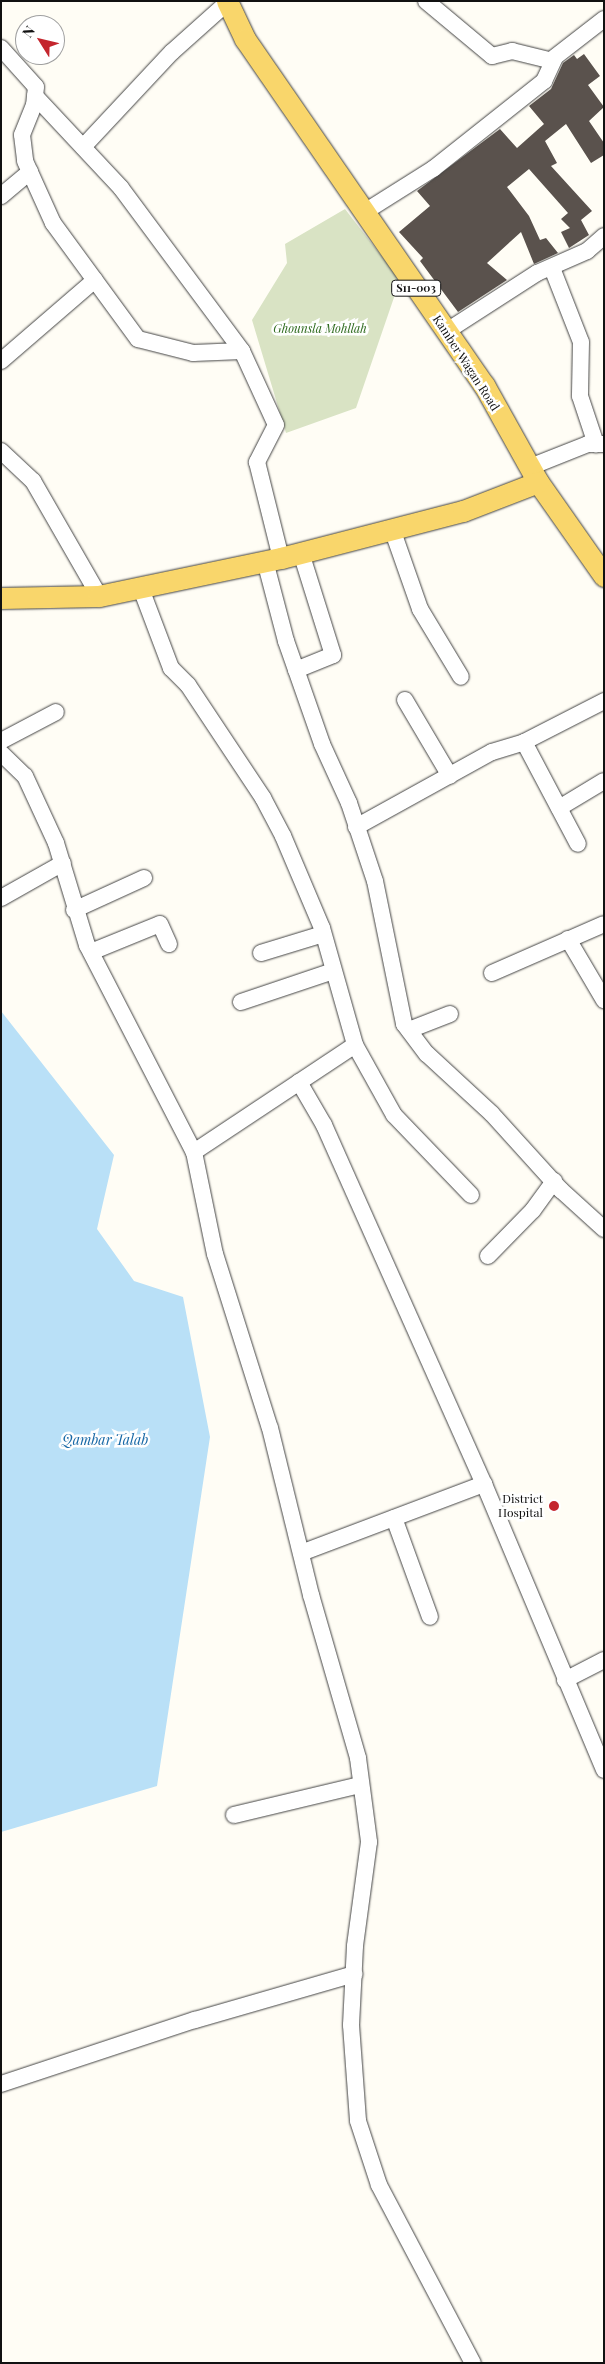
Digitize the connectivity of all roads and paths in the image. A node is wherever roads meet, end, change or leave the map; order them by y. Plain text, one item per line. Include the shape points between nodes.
1 (426, 1) edge
2 (228, 2) edge
3 (604, 19) edge
4 (1, 48) edge
5 (553, 61) junction
6 (36, 96) junction
7 (83, 147) junction
8 (30, 172) junction
9 (1, 196) edge
10 (363, 213) junction
11 (604, 236) edge
12 (552, 268) junction
13 (96, 280) junction
14 (447, 331) junction
15 (242, 351) junction
16 (1, 360) edge
17 (600, 444) edge
18 (1, 451) edge
19 (534, 475) junction
20 (392, 529) junction
21 (283, 557) junction
22 (604, 576) edge
23 (140, 586) junction
24 (99, 596) junction
25 (1, 598) edge
26 (296, 670) junction
27 (461, 677) dead end
28 (405, 700) dead end
29 (604, 702) edge
30 (56, 712) dead end
31 (1, 741) edge
32 (524, 742) junction
33 (1, 753) edge
34 (450, 776) junction
35 (604, 781) edge
36 (559, 808) junction
37 (356, 828) junction
38 (578, 844) dead end
39 (63, 863) junction
40 (144, 878) dead end
41 (1, 898) edge
42 (74, 910) junction
43 (604, 924) edge
44 (323, 934) junction
45 (568, 939) junction
46 (170, 944) dead end
47 (91, 952) junction
48 (261, 953) dead end
49 (333, 971) junction
50 (492, 973) dead end
51 (604, 1000) edge
52 (241, 1002) dead end
53 (450, 1014) dead end
54 (409, 1030) junction
55 (355, 1045) junction
56 (299, 1082) junction
57 (194, 1152) junction
58 (554, 1181) junction
59 (470, 1195) dead end
60 (604, 1229) edge
61 (488, 1256) dead end
62 (484, 1484) junction
63 (394, 1518) junction
64 (301, 1554) junction
65 (430, 1617) dead end
66 (604, 1660) edge
67 (565, 1680) junction
68 (604, 1770) edge
69 (360, 1785) junction
70 (234, 1815) dead end
71 (354, 1974) junction
72 (1, 2084) edge
73 (472, 2363) edge

1 - 5 street via 492,56 512,51
2 - 7 street via 172,52
2 - 10 main road, Kamber Wagan Road / S11-003 via 245,39 346,182
3 - 5 street
4 - 6 street via 36,87
5 - 10 street via 544,81 537,87 433,169
6 - 7 street
6 - 8 street via 22,135
7 - 15 street via 179,262
8 - 9 street
8 - 13 street via 53,223
10 - 14 main road, Kamber Wagan Road / S11-003
11 - 12 street via 587,251
12 - 14 street via 537,273
12 - 17 street via 581,342 580,396
13 - 15 street via 138,338 193,353
13 - 16 street
14 - 19 main road, Kamber Wagan Road / S11-003 via 484,385
15 - 21 street via 276,425 257,462
17 - 19 street
18 - 24 street via 33,481
19 - 20 main road via 463,511
19 - 22 main road, Kamber Wagan Road / S11-003
20 - 21 main road
20 - 27 street via 420,609
21 - 23 main road
21 - 26 street
21 - 26 street via 333,655
23 - 24 main road
23 - 44 street via 171,668 188,686 263,798 283,836
24 - 25 main road
26 - 37 street
28 - 34 street
29 - 32 street
30 - 31 street
32 - 34 street via 492,752
32 - 36 street
33 - 39 street via 25,776
34 - 37 street
35 - 36 street
36 - 38 street
37 - 54 street via 375,882 404,1024
39 - 41 street
39 - 42 street
40 - 42 street
42 - 47 street
43 - 45 street
44 - 48 street
44 - 49 street
45 - 50 street
45 - 51 street
46 - 47 street via 160,924
47 - 57 street
49 - 52 street
49 - 55 street
53 - 54 street
54 - 58 street via 427,1054 492,1114
55 - 56 street
55 - 59 street via 394,1115
56 - 57 street
56 - 62 street via 324,1125
57 - 64 street via 215,1254 258,1386
58 - 60 street
58 - 61 street via 533,1210
62 - 63 street
62 - 67 street
63 - 64 street
63 - 65 street
64 - 69 street via 339,1686
66 - 67 street
67 - 68 street
69 - 70 street
69 - 71 street via 369,1842
71 - 72 street via 195,2020
71 - 73 street via 351,2025 358,2121 379,2185

